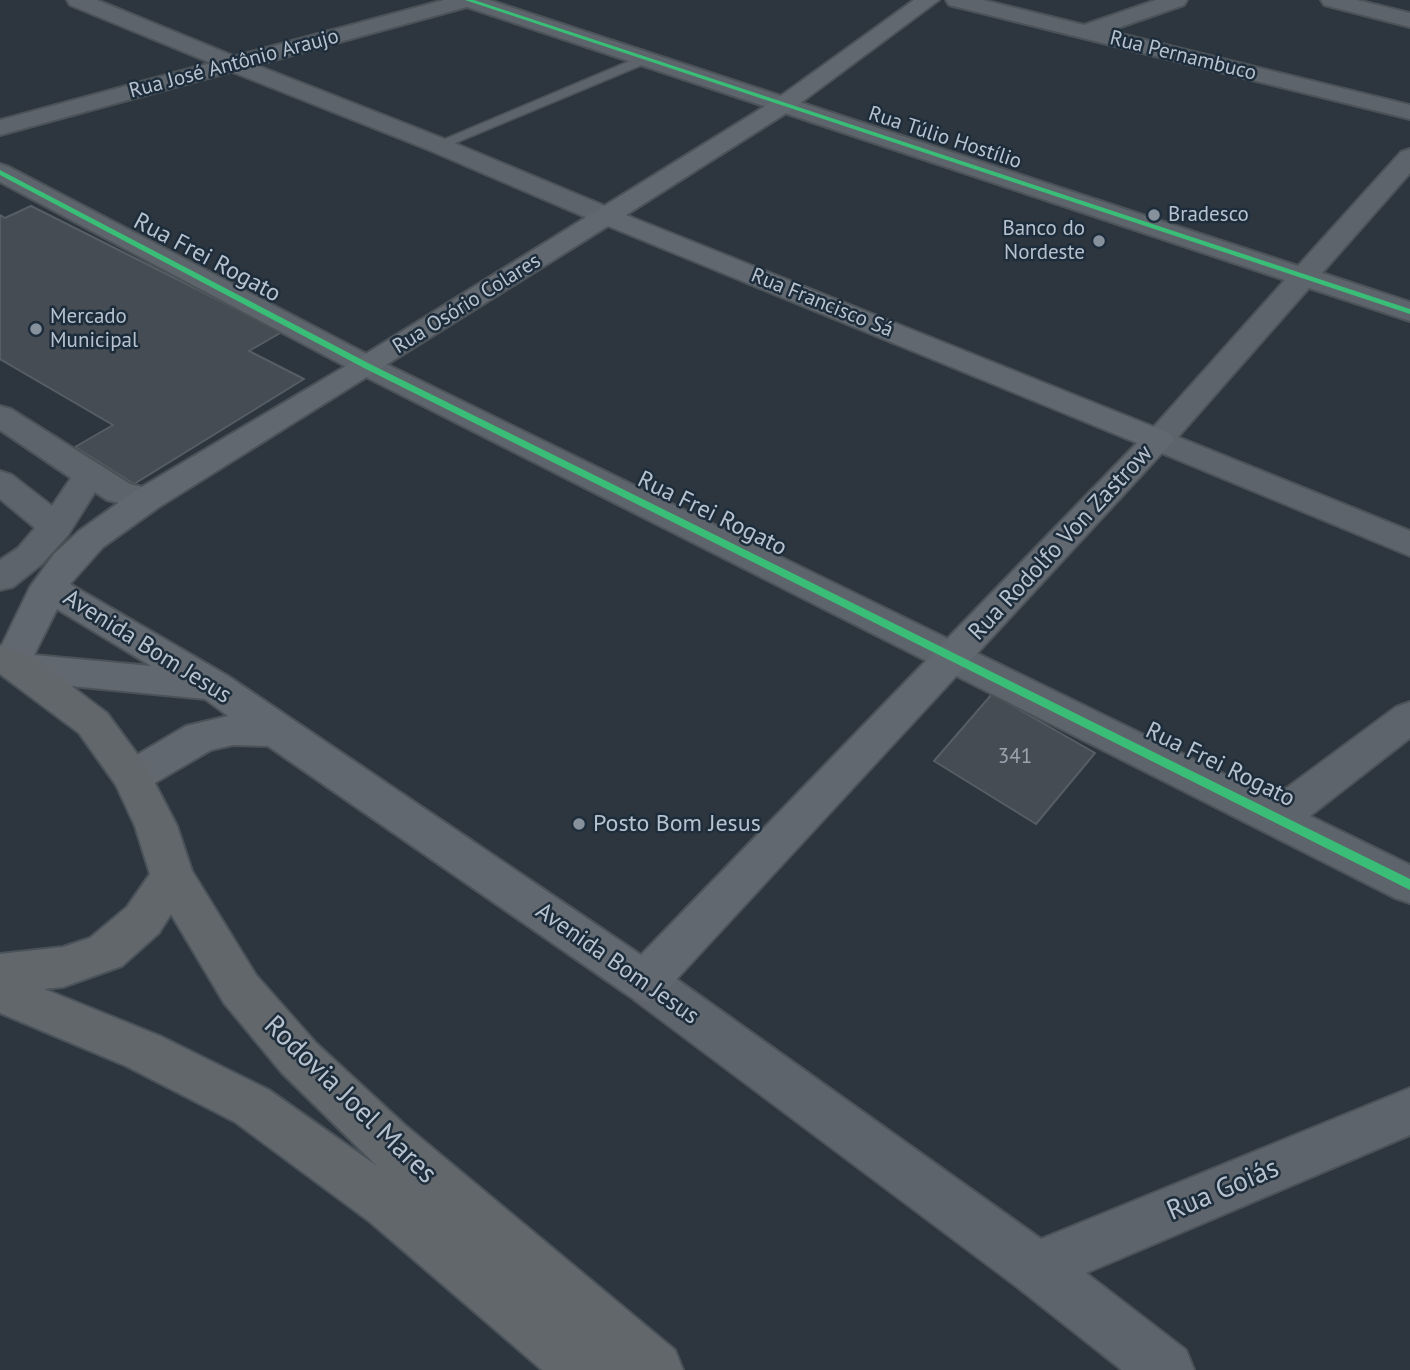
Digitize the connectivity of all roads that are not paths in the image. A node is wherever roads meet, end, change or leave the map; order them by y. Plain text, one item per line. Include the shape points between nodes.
1 (78, 0) edge
2 (468, 0) edge
3 (928, 0) edge
4 (957, 0) edge
5 (1176, 0) edge
6 (1332, 0) edge
7 (1410, 20) edge
8 (1084, 32) junction
9 (644, 59) junction
10 (233, 64) junction
11 (783, 104) junction
12 (1410, 112) edge
13 (0, 128) edge
14 (438, 145) junction
15 (1410, 157) edge
16 (0, 172) edge
17 (608, 217) junction
18 (1302, 277) junction
19 (1410, 312) edge
20 (367, 366) junction
21 (0, 416) edge
22 (1158, 440) junction
23 (89, 475) junction
24 (0, 482) edge
25 (147, 499) junction
26 (56, 527) junction
27 (1410, 544) edge
28 (0, 578) edge
29 (48, 587) junction
30 (953, 657) junction
31 (10, 663) edge
32 (214, 686) junction
33 (1410, 717) edge
34 (276, 731) junction
35 (132, 777) junction
36 (1278, 817) junction
37 (172, 876) junction
38 (1410, 885) edge
39 (0, 974) edge
40 (645, 982) junction
41 (0, 992) edge
42 (1410, 1111) edge
43 (1036, 1268) junction
44 (585, 1370) edge
45 (654, 1370) edge
46 (1166, 1370) edge

1 - 10 street, Rua Francisco Sá
2 - 9 street, Rua Túlio Hostílio
2 - 10 street, Rua José Antônio Araujo
3 - 11 main road, Rua Osório Colares
4 - 8 street, Rua Pernambuco
5 - 8 street
6 - 7 street
8 - 12 street, Rua Pernambuco
9 - 11 street, Rua Túlio Hostílio
9 - 14 lane
10 - 13 street, Rua José Antônio Araujo
10 - 14 street, Rua Francisco Sá
11 - 17 main road, Rua Osório Colares
11 - 18 street, Rua Túlio Hostílio
14 - 17 street, Rua Francisco Sá
15 - 18 street, Rua Rodolfo Von Zastrow
16 - 20 street, Rua Frei Rogato
17 - 20 main road, Rua Osório Colares
17 - 22 main road, Rua Francisco Sá
18 - 19 street, Rua Túlio Hostílio
18 - 22 street, Rua Rodolfo Von Zastrow
20 - 25 main road, Rua Osório Colares
20 - 30 street, Rua Frei Rogato
21 - 23 street
22 - 27 street, Rua Francisco Sá
22 - 30 main road, Rua Rodolfo Von Zastrow
23 - 25 street via 119,492
23 - 26 street
24 - 26 street
25 - 29 main road, Rua Osório Colares via 91,539
26 - 28 street via 30,556
29 - 31 main road, Rua Osório Colares
29 - 32 main road, Avenida Bom Jesus
30 - 36 street, Rua Frei Rogato
30 - 40 main road, Rua Rodolfo Von Zastrow
31 - 32 main road
31 - 35 highway, Rodovia Joel Mares via 93,723
32 - 34 main road, Avenida Bom Jesus
33 - 36 street
34 - 35 main road via 233,730 200,737
34 - 40 main road, Avenida Bom Jesus
35 - 37 highway, Rodovia Joel Mares via 156,826
36 - 38 street, Rua Frei Rogato
37 - 39 highway via 144,920 106,952 63,967
37 - 45 highway, Rodovia Joel Mares via 240,989 299,1058 387,1142
40 - 43 street, Avenida Bom Jesus
41 - 44 highway, Rodovia Joel Mares via 143,1051 252,1106 388,1204
42 - 43 street, Rua Goiás
43 - 46 street, Avenida Bom Jesus

